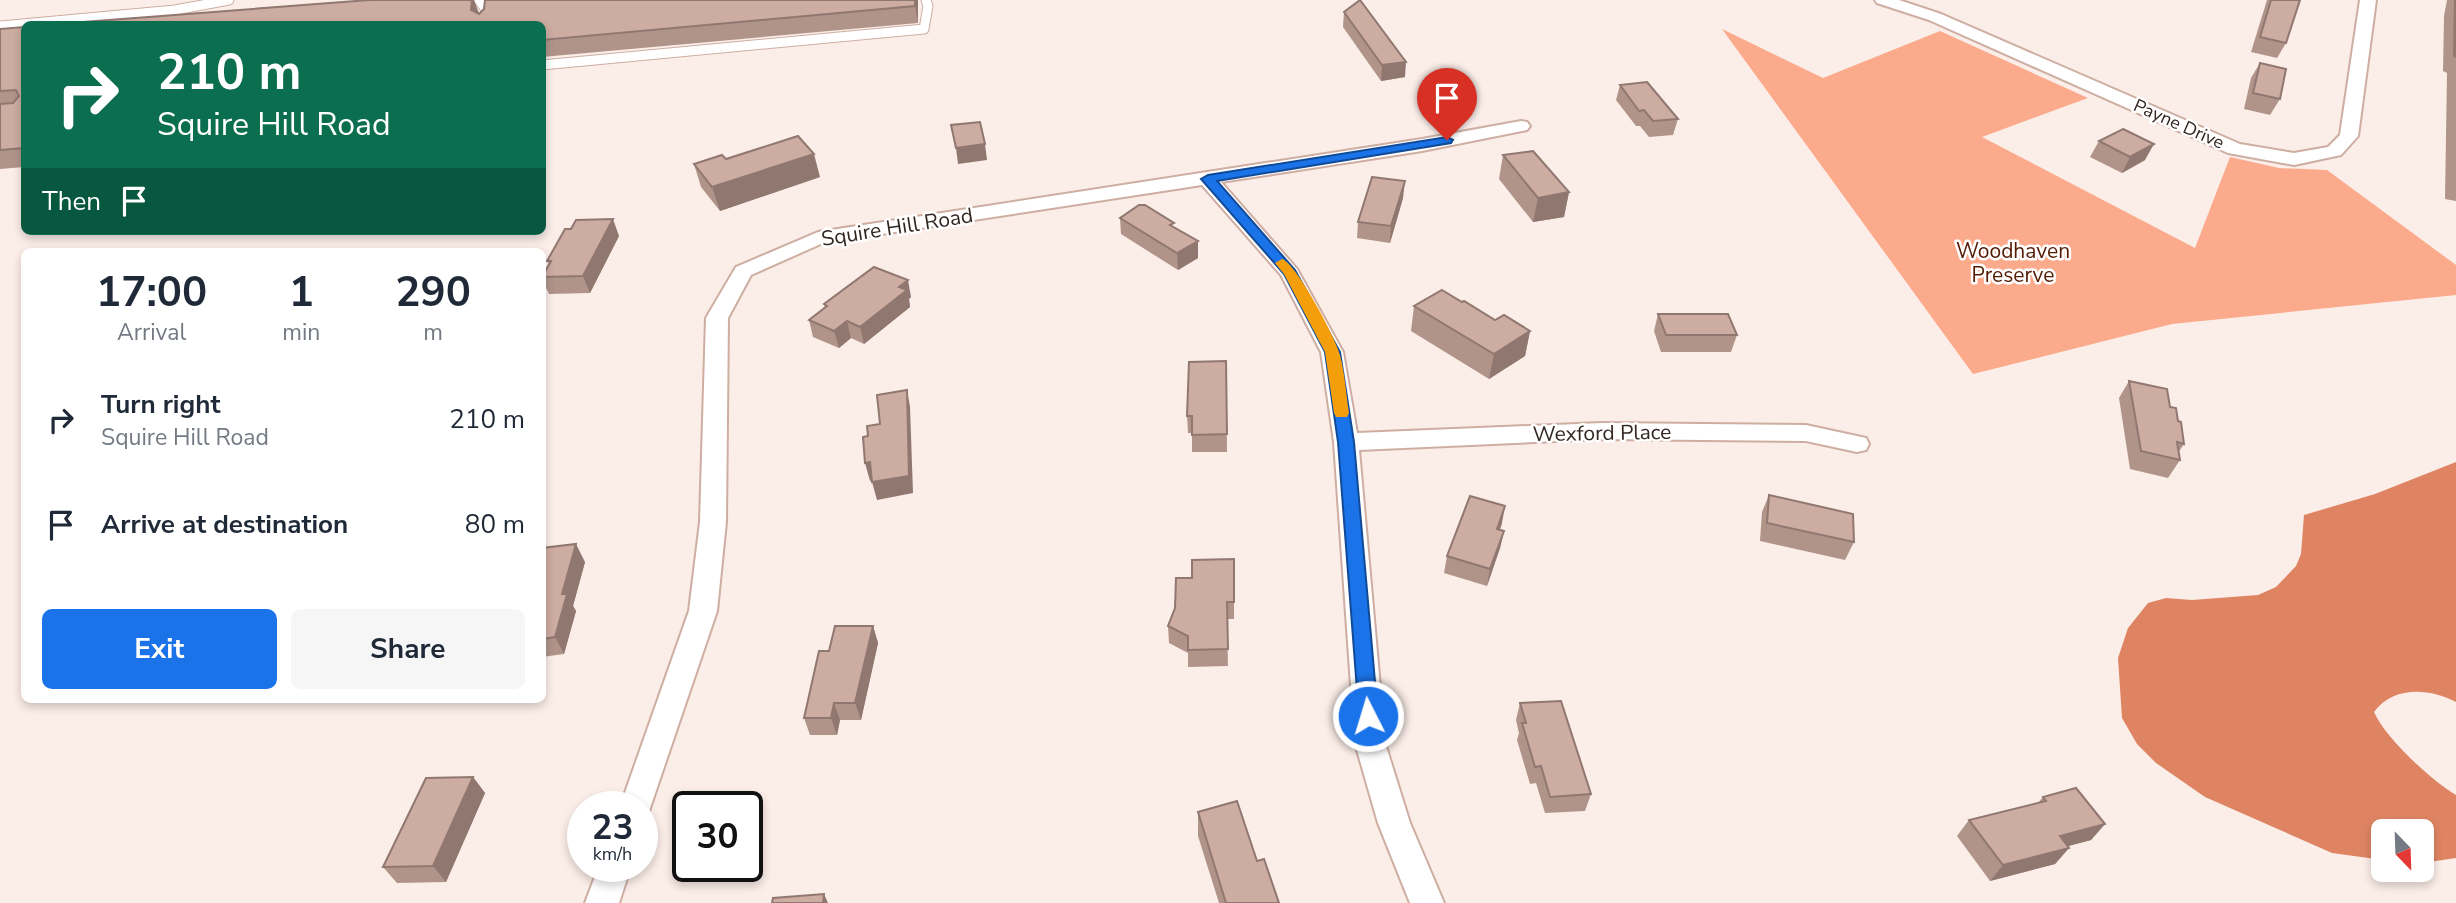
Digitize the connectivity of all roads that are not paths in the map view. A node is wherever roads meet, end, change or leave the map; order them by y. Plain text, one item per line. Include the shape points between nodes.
1 (229, 0) edge
2 (479, 0) edge
3 (926, 0) edge
4 (1884, 0) edge
5 (2368, 0) edge
6 (55, 21) edge
7 (486, 21) edge
8 (21, 24) edge
9 (0, 26) edge
10 (546, 65) edge
11 (1521, 126) dead end
12 (1208, 179) junction
13 (1346, 442) junction
14 (1857, 444) dead end
15 (641, 791) edge
16 (609, 882) edge
17 (602, 903) edge
18 (1427, 903) edge

1 - 6 lane
2 - 7 lane via 487,8
3 - 10 lane via 924,29
4 - 5 street, Payne Drive via 1935,17 2235,149 2294,159 2334,151 2349,136
8 - 9 lane
11 - 12 street, Squire Hill Road
12 - 13 street via 1290,273 1332,352
12 - 15 street, Squire Hill Road via 818,237 743,271 717,318 713,522 703,611
13 - 14 street, Wexford Place via 1601,430 1807,433
13 - 18 street via 1370,743 1394,823
16 - 17 street

